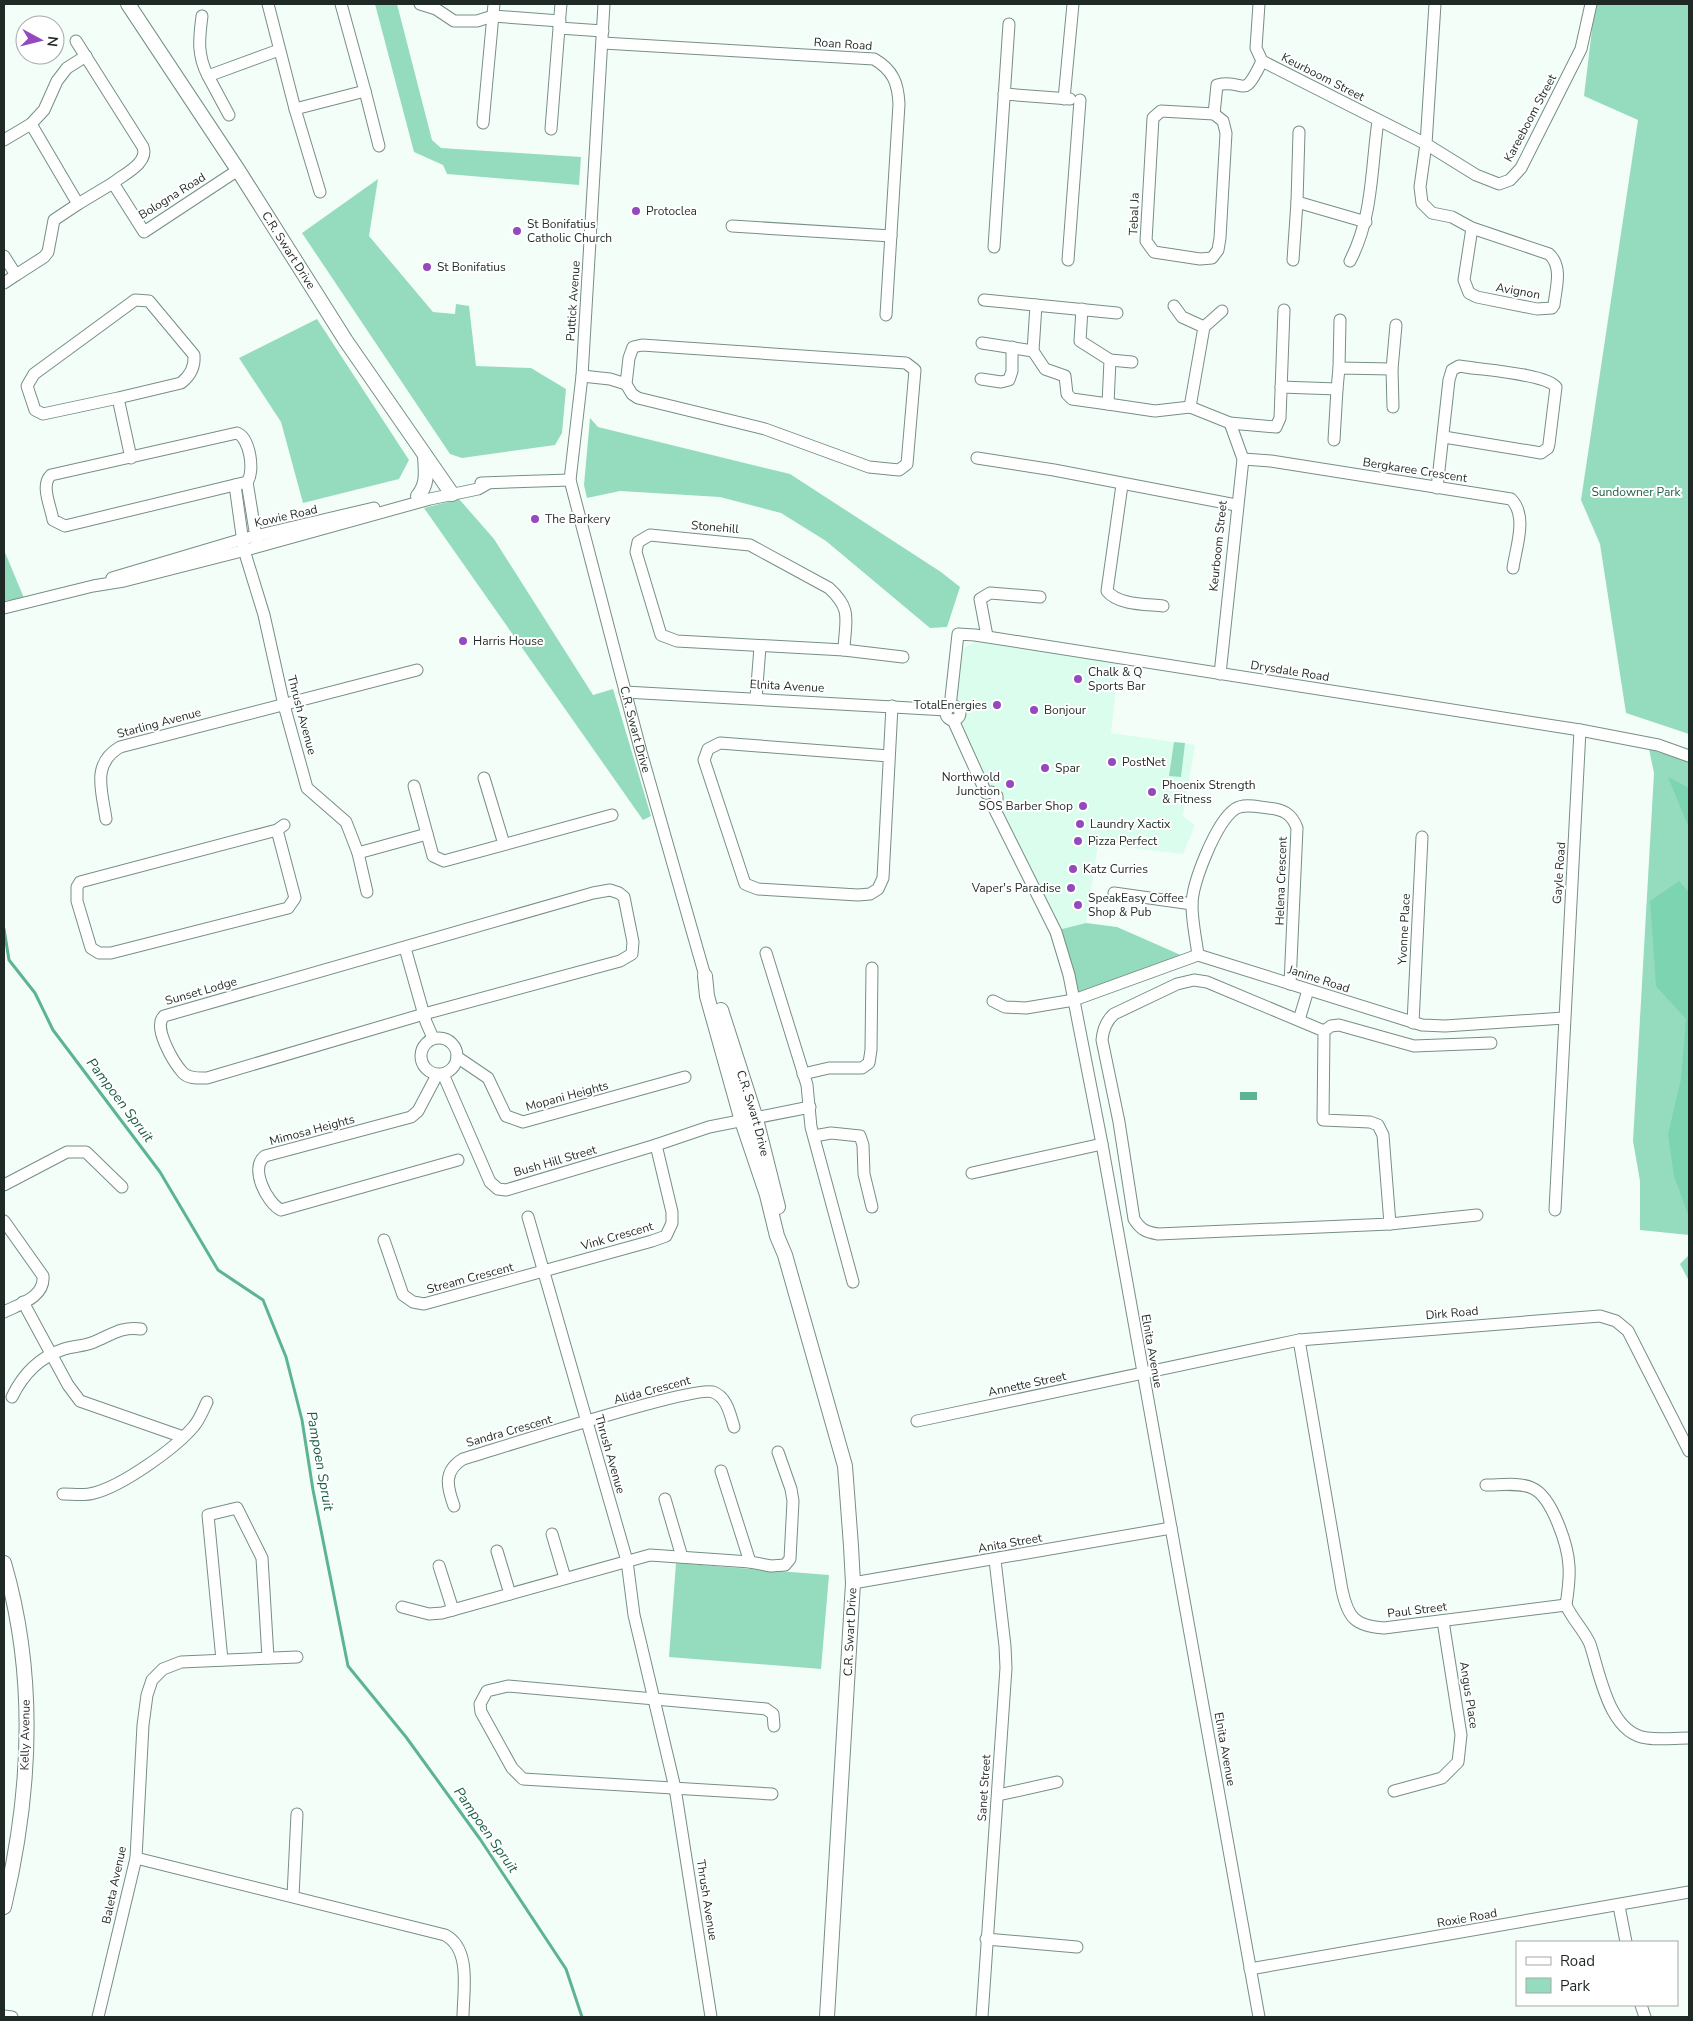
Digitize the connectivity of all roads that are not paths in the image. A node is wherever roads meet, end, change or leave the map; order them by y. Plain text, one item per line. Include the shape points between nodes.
1 (128, 4) edge
2 (268, 4) edge
3 (341, 4) edge
4 (420, 4) edge
5 (494, 4) edge
6 (561, 4) edge
7 (604, 4) edge
8 (1073, 4) edge
9 (1259, 4) edge
10 (1435, 4) edge
11 (1591, 4) edge
12 (202, 16) dead end
13 (493, 16) junction
14 (559, 24) junction
15 (1009, 24) dead end
16 (603, 37) junction
17 (76, 41) dead end
18 (279, 50) junction
19 (86, 56) junction
20 (1262, 61) junction
21 (208, 76) junction
22 (365, 91) junction
23 (1004, 94) junction
24 (1064, 98) junction
25 (295, 109) junction
26 (1214, 114) junction
27 (229, 115) dead end
28 (1378, 120) junction
29 (483, 123) dead end
30 (31, 124) junction
31 (551, 129) dead end
32 (1299, 132) dead end
33 (4, 140) edge
34 (1426, 144) junction
35 (379, 146) dead end
36 (238, 170) junction
37 (113, 183) junction
38 (320, 192) dead end
39 (1297, 202) junction
40 (78, 204) junction
41 (1366, 222) junction
42 (732, 226) dead end
43 (1472, 228) junction
44 (891, 236) junction
45 (994, 248) dead end
46 (4, 256) edge
47 (1068, 260) dead end
48 (1293, 260) dead end
49 (1350, 261) dead end
50 (16, 275) junction
51 (4, 283) edge
52 (984, 300) dead end
53 (1036, 305) junction
54 (1174, 306) dead end
55 (1082, 309) junction
56 (1284, 310) dead end
57 (1222, 311) dead end
58 (1117, 312) dead end
59 (886, 315) dead end
60 (1340, 320) dead end
61 (1396, 326) dead end
62 (1204, 327) junction
63 (982, 343) dead end
64 (1012, 347) junction
65 (1033, 351) junction
66 (1110, 360) junction
67 (1132, 362) dead end
68 (1339, 368) junction
69 (1392, 369) junction
70 (582, 376) junction
71 (982, 379) dead end
72 (626, 384) junction
73 (1281, 387) junction
74 (1336, 389) junction
75 (118, 398) junction
76 (1108, 404) junction
77 (1190, 407) junction
78 (1393, 408) dead end
79 (1230, 423) junction
80 (1444, 437) junction
81 (1334, 440) dead end
82 (425, 456) junction
83 (130, 458) junction
84 (977, 458) dead end
85 (1243, 459) junction
86 (570, 480) junction
87 (246, 482) junction
88 (1122, 484) junction
89 (235, 486) junction
90 (1437, 488) junction
91 (449, 491) junction
92 (418, 496) junction
93 (1236, 505) junction
94 (257, 542) junction
95 (244, 545) junction
96 (251, 567) junction
97 (1513, 568) dead end
98 (1040, 597) dead end
99 (1163, 606) dead end
100 (4, 608) edge
101 (987, 636) junction
102 (760, 647) junction
103 (844, 650) junction
104 (903, 658) dead end
105 (417, 670) dead end
106 (1220, 674) junction
107 (625, 692) junction
108 (756, 698) junction
109 (284, 705) junction
110 (892, 706) junction
111 (948, 708) junction
112 (1580, 730) junction
113 (889, 756) junction
114 (1689, 756) edge
115 (484, 778) dead end
116 (414, 786) dead end
117 (612, 815) dead end
118 (106, 819) dead end
119 (281, 827) joint
120 (427, 834) junction
121 (1422, 837) dead end
122 (504, 844) junction
123 (358, 853) junction
124 (367, 892) dead end
125 (1114, 893) dead end
126 (1192, 904) junction
127 (405, 948) junction
128 (766, 953) dead end
129 (1198, 955) junction
130 (872, 968) dead end
131 (705, 976) junction
132 (1290, 984) junction
133 (1308, 990) junction
134 (1074, 1000) junction
135 (993, 1002) dead end
136 (424, 1014) junction
137 (1564, 1018) junction
138 (1299, 1020) junction
139 (1413, 1023) junction
140 (1324, 1031) junction
141 (433, 1038) junction
142 (1491, 1043) dead end
143 (457, 1057) junction
144 (804, 1074) junction
145 (440, 1075) junction
146 (684, 1077) dead end
147 (810, 1106) junction
148 (756, 1118) junction
149 (742, 1121) junction
150 (814, 1136) junction
151 (1102, 1144) junction
152 (656, 1146) junction
153 (458, 1160) dead end
154 (972, 1172) dead end
155 (4, 1185) edge
156 (122, 1187) dead end
157 (872, 1207) dead end
158 (1555, 1210) dead end
159 (1477, 1215) dead end
160 (528, 1217) dead end
161 (4, 1221) edge
162 (1390, 1224) junction
163 (384, 1240) dead end
164 (785, 1255) junction
165 (543, 1272) junction
166 (853, 1282) dead end
167 (23, 1302) junction
168 (4, 1312) edge
169 (141, 1329) dead end
170 (1299, 1340) junction
171 (52, 1354) junction
172 (1142, 1374) junction
173 (12, 1397) dead end
174 (207, 1402) dead end
175 (917, 1421) dead end
176 (586, 1422) junction
177 (734, 1427) dead end
178 (182, 1437) junction
179 (1689, 1451) edge
180 (778, 1452) dead end
181 (721, 1471) dead end
182 (1486, 1485) dead end
183 (63, 1494) dead end
184 (665, 1499) dead end
185 (454, 1506) dead end
186 (1171, 1528) junction
187 (552, 1534) dead end
188 (497, 1551) dead end
189 (682, 1557) junction
190 (995, 1560) junction
191 (627, 1561) junction
192 (750, 1562) junction
193 (4, 1563) edge
194 (440, 1566) dead end
195 (565, 1578) junction
196 (853, 1583) junction
197 (510, 1594) junction
198 (1566, 1605) junction
199 (402, 1607) dead end
200 (453, 1610) junction
201 (1443, 1621) junction
202 (297, 1657) dead end
203 (268, 1658) junction
204 (222, 1660) junction
205 (652, 1701) junction
206 (774, 1726) dead end
207 (1689, 1738) edge
208 (1057, 1782) dead end
209 (675, 1788) junction
210 (1394, 1791) dead end
211 (772, 1794) dead end
212 (998, 1795) junction
213 (297, 1814) dead end
214 (136, 1858) junction
215 (1689, 1892) edge
216 (293, 1896) junction
217 (1619, 1906) junction
218 (4, 1907) edge
219 (986, 1938) junction
220 (1626, 1941) edge
221 (1077, 1947) dead end
222 (1250, 1969) junction
223 (4, 2016) edge
224 (12, 2017) edge
225 (98, 2017) edge
226 (463, 2017) edge
227 (711, 2017) edge
228 (827, 2017) edge
229 (982, 2017) edge
230 (1259, 2017) edge

1 - 36 street, C.R. Swart Drive
2 - 18 street
3 - 22 street
4 - 13 street, Roan Road via 436,9 454,21 477,21
5 - 13 street
6 - 14 street
7 - 16 street, Puttick Avenue
8 - 24 street
9 - 20 street, Keurboom Street via 1256,48
10 - 34 street
11 - 34 street, Kareeboom Street via 1581,49 1514,177 1499,184 1486,180
12 - 21 street via 198,48
13 - 14 street, Roan Road
13 - 29 street
14 - 16 street, Roan Road
14 - 31 street
15 - 23 street
16 - 44 street, Roan Road via 874,59 884,64 896,81 899,104
16 - 70 street, Puttick Avenue
17 - 19 street
18 - 21 street
18 - 25 street
19 - 30 street via 67,68 57,81 44,110
19 - 37 street via 145,152 142,161
20 - 26 street via 1251,84 1217,85
20 - 28 street, Keurboom Street
21 - 27 street
22 - 25 street
22 - 35 street
23 - 24 street
23 - 45 street
24 - 47 street via 1082,100
25 - 38 street
26 - 26 street, Tebal Ja via 1223,121 1226,132 1218,250 1208,258 1154,252 1146,241 1146,230 1155,115 1166,111
28 - 34 street, Keurboom Street
28 - 41 street
30 - 33 street
30 - 40 street
32 - 39 street
34 - 43 street, Avignon via 1420,187 1424,207 1432,213 1460,220
36 - 37 street, Bologna Road via 144,232
36 - 82 street, C.R. Swart Drive via 346,341
37 - 40 street
39 - 41 street
39 - 48 street
40 - 50 street via 54,220 48,252 44,257
41 - 49 street
42 - 44 street
43 - 43 street, Avignon via 1464,280 1469,294 1537,309 1552,308 1558,268 1554,259 1545,252
44 - 59 street, Roan Road
46 - 50 street
50 - 51 street
52 - 53 street
53 - 55 street
53 - 65 street
54 - 62 street via 1182,317
55 - 58 street
55 - 66 street via 1080,341
56 - 73 street
57 - 62 street
60 - 68 street
61 - 69 street
62 - 77 street
63 - 64 street
64 - 65 street
64 - 71 street via 1009,380
65 - 76 street via 1045,369 1067,378 1069,397 1077,401
66 - 67 street
66 - 76 street
68 - 69 street
68 - 74 street
69 - 78 street
70 - 72 street
70 - 86 street, Puttick Avenue
72 - 72 street via 632,394 644,400 765,429 860,465 899,470 909,458 915,370 906,363 642,345 633,347 630,352
73 - 74 street
73 - 79 street via 1277,426
74 - 81 street
75 - 75 street via 43,414 35,410 27,386 31,377 42,368 135,300 144,299 194,355 194,364 182,383
75 - 83 street
76 - 77 street via 1155,412
77 - 79 street
79 - 85 street, Keurboom Street
80 - 80 street via 1541,453 1549,444 1556,387 1551,381 1538,378 1455,367 1449,380
80 - 90 street
82 - 91 street, C.R. Swart Drive
82 - 92 street via 426,477
83 - 87 street via 237,433 244,436 251,466
83 - 89 street via 48,478 46,488 53,520 65,526
84 - 88 street
85 - 90 street, Bergkaree Crescent
85 - 93 street, Keurboom Street
86 - 91 street, Kowie Road via 474,482
86 - 107 street, C.R. Swart Drive
87 - 89 street
87 - 94 street
88 - 93 street
88 - 99 street via 1107,591 1122,600
89 - 95 street, Thrush Avenue
90 - 97 street, Bergkaree Crescent via 1503,496 1518,506 1520,522
91 - 92 street, Kowie Road
91 - 94 street, Kowie Road
92 - 94 street, Kowie Road
93 - 106 street, Keurboom Street
94 - 95 street, Kowie Road
94 - 96 street
95 - 96 street, Thrush Avenue
95 - 100 street, Kowie Road via 124,581
96 - 109 street, Thrush Avenue
98 - 101 street via 984,595 980,599
101 - 106 street, Drysdale Road
101 - 111 street, Drysdale Road via 958,634
102 - 103 street, Stonehill
102 - 103 street, Stonehill via 673,641 661,635 636,552 638,542 650,536 734,542 763,551 838,596 846,609
102 - 108 street
103 - 104 street
105 - 109 street, Starling Avenue
106 - 112 street, Drysdale Road
107 - 108 street, Elnita Avenue
107 - 131 street, C.R. Swart Drive
108 - 110 street, Elnita Avenue
109 - 118 street, Starling Avenue via 111,752 100,774
109 - 123 street, Thrush Avenue via 307,788 346,822
110 - 111 street, Elnita Avenue
110 - 113 street
111 - 134 street, Elnita Avenue via 947,717 953,720 986,793 983,802 986,806 993,806 1056,932
112 - 114 street, Drysdale Road via 1658,745
112 - 137 street, Gayle Road
113 - 113 street via 883,878 878,889 858,895 758,889 745,884 704,760 708,749 720,744
115 - 122 street
116 - 120 street
117 - 122 street
119 - 119 street via 294,892 293,902 288,908 111,953 98,953 91,948 77,901 80,882
120 - 122 street via 432,856 444,861
120 - 123 street
121 - 139 street, Yvonne Place
123 - 124 street, Thrush Avenue
125 - 126 street
126 - 129 street, Helena Crescent
126 - 132 street, Helena Crescent via 1205,855 1234,810 1248,806 1279,809 1287,813 1297,828
127 - 136 street
127 - 136 street, Sunset Lodge via 594,893 610,890 624,898 634,948 629,958
127 - 136 street, Sunset Lodge via 164,1016 160,1019 159,1029 184,1073 194,1078 207,1078
128 - 144 street
129 - 132 street, Janine Road
129 - 134 street
130 - 144 street via 869,1063 862,1068 837,1067
131 - 148 street, C.R. Swart Drive via 716,995
131 - 149 street, C.R. Swart Drive
132 - 133 street, Janine Road
133 - 138 street
133 - 139 street, Janine Road
134 - 135 street via 1026,1008
134 - 151 street, Elnita Avenue
136 - 141 street
137 - 139 street, Janine Road via 1445,1026
137 - 158 street, Gayle Road via 1566,1038
138 - 140 street
138 - 162 street via 1207,982 1194,980 1177,984 1109,1018 1102,1040 1134,1219 1142,1230 1158,1234
140 - 142 street via 1339,1025 1423,1047
140 - 162 street via 1323,1120 1378,1125 1383,1135
141 - 143 street via 450,1042
141 - 145 street via 423,1046 420,1058 426,1070
143 - 145 street via 453,1068
143 - 146 street, Mopani Heights via 488,1078 506,1116 523,1122
144 - 147 street
145 - 152 street, Bush Hill Street via 490,1182 498,1189 506,1190
145 - 153 street, Mimosa Heights via 411,1117 265,1156 259,1164 259,1174 269,1200 281,1210
147 - 148 street
147 - 150 street
148 - 149 street
148 - 164 street, C.R. Swart Drive via 775,1192
149 - 152 street via 709,1127
149 - 164 street, C.R. Swart Drive
150 - 157 street via 831,1133 860,1136
150 - 166 street
151 - 154 street
151 - 172 street, Elnita Avenue
152 - 165 street, Vink Crescent via 672,1212 671,1229 666,1236
155 - 156 street via 67,1152 77,1150 86,1152
159 - 162 street
160 - 165 street, Thrush Avenue
161 - 167 street via 43,1276 42,1286 36,1295
163 - 165 street, Stream Crescent via 403,1295 418,1304 430,1304
164 - 196 street, C.R. Swart Drive via 845,1466
165 - 176 street, Thrush Avenue
167 - 168 street
167 - 171 street
169 - 171 street via 120,1329 94,1342
170 - 172 street, Dirk Road
170 - 179 street, Dirk Road via 1600,1316 1616,1321 1628,1331
170 - 201 street, Paul Street via 1345,1607 1356,1621 1368,1627
171 - 173 street via 26,1373
171 - 178 street via 74,1396 80,1401
172 - 175 street, Annette Street
172 - 186 street, Elnita Avenue
174 - 178 street via 199,1420
176 - 177 street, Alida Crescent via 706,1391 721,1397
176 - 185 street, Sandra Crescent via 455,1463 447,1480
176 - 191 street, Thrush Avenue
178 - 183 street via 166,1452 111,1487 94,1493
180 - 192 street via 793,1501 790,1559 779,1566
181 - 192 street
182 - 198 street via 1526,1486 1544,1497 1558,1523 1568,1554 1570,1584
184 - 189 street
186 - 190 street, Anita Street
186 - 222 street, Elnita Avenue
187 - 195 street
188 - 197 street
189 - 191 street via 650,1555
189 - 192 street
190 - 196 street, Anita Street
190 - 212 street, Sanet Street via 1006,1668
191 - 195 street
191 - 205 street, Thrush Avenue via 634,1615
193 - 218 street, Kelly Avenue via 18,1622 27,1717 21,1819
194 - 200 street
195 - 197 street
196 - 228 street, C.R. Swart Drive
197 - 200 street
198 - 201 street, Paul Street
198 - 207 street via 1589,1643 1608,1700 1627,1731 1646,1738
199 - 200 street via 429,1614
201 - 210 street, Angus Place via 1462,1735 1458,1762 1442,1778
202 - 203 street, Baleta Avenue
203 - 204 street, Baleta Avenue
203 - 204 street via 262,1558 237,1508 208,1515
204 - 214 street, Baleta Avenue via 181,1662 163,1669 152,1680 143,1726
205 - 206 street via 766,1709 771,1712
205 - 209 street, Thrush Avenue
205 - 209 street via 508,1686 487,1691 480,1704 481,1712 512,1768 523,1779
208 - 212 street
209 - 211 street
209 - 227 street, Thrush Avenue
212 - 219 street, Sanet Street
213 - 216 street
214 - 216 street
214 - 225 street, Baleta Avenue
215 - 217 street, Roxie Road
216 - 226 street via 454,1940 461,1952
217 - 220 street
217 - 222 street, Roxie Road
219 - 221 street
219 - 229 street, Sanet Street
222 - 230 street, Elnita Avenue
223 - 224 street

